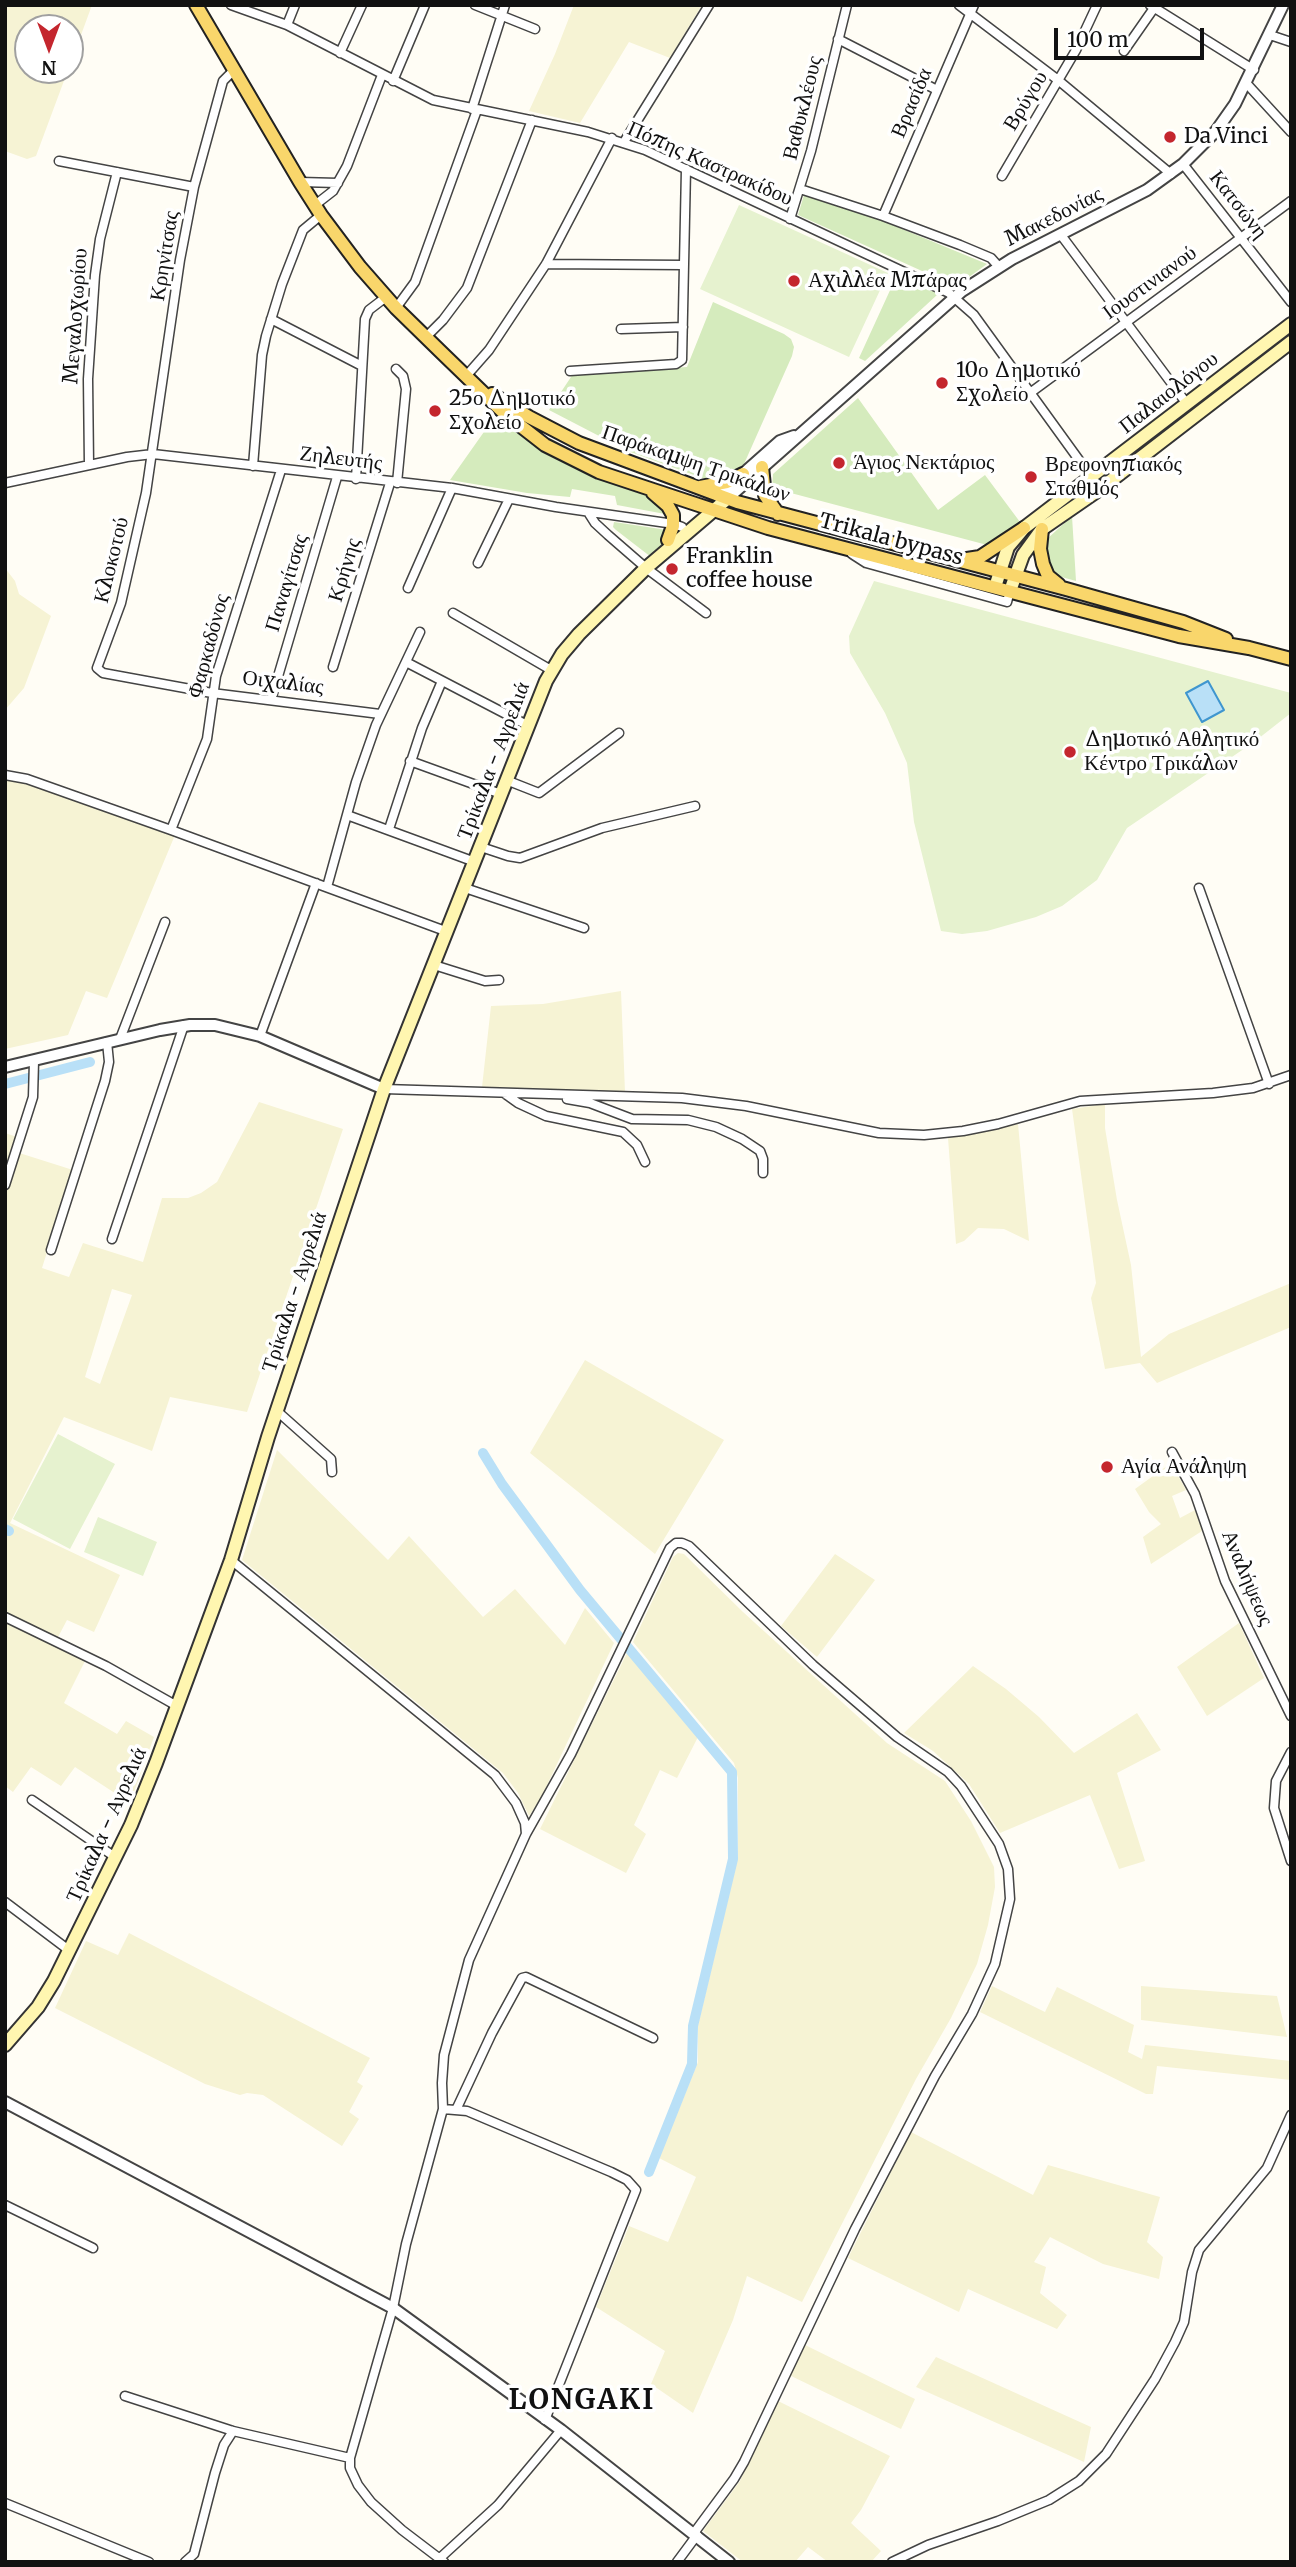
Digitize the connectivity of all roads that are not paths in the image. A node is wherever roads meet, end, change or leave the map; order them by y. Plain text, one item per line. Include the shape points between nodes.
1 (231, 5) edge
2 (267, 5) edge
3 (295, 5) edge
4 (362, 5) edge
5 (425, 5) edge
6 (475, 5) edge
7 (505, 5) edge
8 (709, 5) edge
9 (847, 5) edge
10 (959, 5) edge
11 (1097, 5) edge
12 (1283, 5) edge
13 (197, 6) edge
14 (1152, 7) edge
15 (973, 10) edge
16 (262, 15) junction
17 (501, 16) junction
18 (287, 25) junction
19 (535, 29) dead end
20 (1270, 35) junction
21 (838, 39) junction
22 (1291, 41) edge
23 (1124, 51) dead end
24 (340, 53) junction
25 (234, 70) junction
26 (1254, 70) junction
27 (382, 75) junction
28 (1058, 80) junction
29 (393, 81) junction
30 (1247, 84) junction
31 (937, 90) junction
32 (475, 109) junction
33 (532, 120) junction
34 (1291, 132) edge
35 (612, 138) junction
36 (624, 142) junction
37 (59, 161) dead end
38 (1184, 164) junction
39 (686, 169) junction
40 (117, 172) junction
41 (1171, 174) junction
42 (1002, 176) dead end
43 (300, 182) junction
44 (338, 183) junction
45 (194, 187) junction
46 (800, 189) junction
47 (1291, 201) edge
48 (318, 210) junction
49 (883, 216) junction
50 (790, 219) junction
51 (1061, 235) junction
52 (1241, 238) junction
53 (546, 264) junction
54 (683, 264) junction
55 (999, 267) junction
56 (955, 296) junction
57 (386, 297) junction
58 (1291, 302) edge
59 (396, 308) junction
60 (271, 319) junction
61 (1126, 322) junction
62 (1291, 324) edge
63 (683, 327) junction
64 (621, 329) dead end
65 (426, 337) junction
66 (1291, 342) edge
67 (362, 366) junction
68 (397, 369) dead end
69 (570, 371) dead end
70 (470, 378) junction
71 (1030, 393) junction
72 (1188, 404) junction
73 (803, 432) junction
74 (153, 454) junction
75 (89, 465) junction
76 (253, 466) junction
77 (762, 467) junction
78 (281, 470) junction
79 (743, 474) junction
80 (337, 477) junction
81 (356, 479) junction
82 (5, 482) edge
83 (394, 483) junction
84 (1096, 483) junction
85 (696, 487) junction
86 (452, 488) junction
87 (647, 489) junction
88 (722, 497) junction
89 (509, 499) junction
90 (708, 510) junction
91 (588, 512) junction
92 (778, 514) junction
93 (678, 525) junction
94 (1024, 528) junction
95 (1042, 530) junction
96 (959, 559) junction
97 (478, 563) dead end
98 (646, 568) junction
99 (1000, 570) junction
100 (1015, 575) junction
101 (408, 588) dead end
102 (1066, 589) junction
103 (1010, 591) junction
104 (994, 592) junction
105 (453, 613) dead end
106 (706, 613) dead end
107 (420, 632) dead end
108 (1249, 648) junction
109 (1291, 659) edge
110 (406, 662) junction
111 (333, 667) dead end
112 (551, 670) junction
113 (99, 671) joint
114 (442, 681) junction
115 (212, 693) junction
116 (271, 700) junction
117 (380, 714) junction
118 (527, 725) junction
119 (619, 733) dead end
120 (410, 761) junction
121 (5, 775) edge
122 (506, 780) junction
123 (501, 794) junction
124 (695, 806) dead end
125 (346, 815) junction
126 (389, 829) junction
127 (171, 830) junction
128 (481, 847) junction
129 (475, 862) junction
130 (316, 883) junction
131 (327, 887) junction
132 (465, 888) junction
133 (1199, 888) dead end
134 (165, 922) dead end
135 (584, 928) dead end
136 (448, 932) junction
137 (434, 965) junction
138 (499, 980) dead end
139 (184, 1026) junction
140 (260, 1036) junction
141 (120, 1039) junction
142 (107, 1042) junction
143 (34, 1065) junction
144 (5, 1067) edge
145 (1291, 1075) edge
146 (1269, 1084) junction
147 (384, 1089) junction
148 (504, 1093) junction
149 (555, 1094) junction
150 (645, 1162) dead end
151 (763, 1173) dead end
152 (5, 1185) edge
153 (112, 1239) dead end
154 (51, 1250) dead end
155 (277, 1411) junction
156 (1172, 1452) dead end
157 (332, 1472) dead end
158 (231, 1560) junction
159 (5, 1617) edge
160 (177, 1706) junction
161 (1291, 1716) edge
162 (1291, 1752) edge
163 (32, 1800) dead end
164 (526, 1833) junction
165 (115, 1857) junction
166 (1291, 1861) edge
167 (5, 1902) edge
168 (70, 1951) junction
169 (653, 2038) dead end
170 (5, 2045) edge
171 (5, 2102) edge
172 (443, 2109) junction
173 (456, 2110) junction
174 (1291, 2115) edge
175 (5, 2205) edge
176 (93, 2248) dead end
177 (393, 2308) junction
178 (125, 2396) dead end
179 (545, 2420) junction
180 (561, 2430) junction
181 (233, 2431) junction
182 (350, 2458) junction
183 (5, 2503) edge
184 (696, 2534) junction
185 (442, 2560) edge
186 (149, 2562) edge
187 (185, 2562) edge
188 (677, 2562) edge
189 (729, 2562) edge
190 (892, 2562) edge

1 - 16 street, Πόπης Καστρακίδου
2 - 16 street
3 - 18 street
4 - 24 street
5 - 29 street
6 - 17 street
7 - 17 street
8 - 36 street
9 - 21 street, Βαθυκλέους
10 - 15 street
11 - 28 street, Βρύγου
12 - 20 street, Μακεδονίας
13 - 25 main road, Παράκαμψη Τρικάλων
14 - 23 street
14 - 26 street
15 - 28 street
15 - 31 street, Βρασίδα
16 - 18 street, Πόπης Καστρακίδου
17 - 19 street
17 - 32 street
18 - 24 street, Πόπης Καστρακίδου
20 - 22 street
20 - 26 street, Μακεδονίας
21 - 31 street
21 - 46 street, Βαθυκλέους
24 - 27 street, Πόπης Καστρακίδου
25 - 43 main road, Παράκαμψη Τρικάλων
25 - 45 street, Κρηνίτσας via 223,81
26 - 30 street, Μακεδονίας
27 - 29 street, Πόπης Καστρακίδου
27 - 44 street
28 - 41 street
28 - 42 street, Βρύγου
29 - 32 street, Πόπης Καστρακίδου via 433,100
30 - 34 street
30 - 38 street, Μακεδονίας via 1223,121
31 - 49 street, Βρασίδα
32 - 33 street, Πόπης Καστρακίδου
32 - 59 street via 415,282
33 - 35 street, Πόπης Καστρακίδου
33 - 65 street via 467,288
35 - 36 street, Πόπης Καστρακίδου
35 - 53 street
36 - 39 street, Πόπης Καστρακίδου
37 - 40 street
38 - 41 street, Μακεδονίας
38 - 52 street, Κατσώνη
39 - 50 street, Πόπης Καστρακίδου
39 - 54 street
40 - 45 street
40 - 75 street, Μεγαλοχωρίου via 95,275 88,379
41 - 51 street, Μακεδονίας
43 - 44 street
43 - 48 main road, Παράκαμψη Τρικάλων
44 - 48 street
45 - 74 street, Κρηνίτσας
46 - 49 street, Πόπης Καστρακίδου
46 - 50 street, Βαθυκλέους
47 - 52 street, Ιουστινιανού
48 - 57 main road, Παράκαμψη Τρικάλων
48 - 60 street via 303,230
49 - 55 street, Πόπης Καστρακίδου via 986,256
50 - 56 street, Πόπης Καστρακίδου
51 - 55 street, Μακεδονίας
51 - 61 street
52 - 58 street, Κατσώνη
52 - 61 street, Ιουστινιανού
53 - 54 street
53 - 70 street
54 - 63 street
55 - 56 street, Μακεδονίας
56 - 71 street, Πόπης Καστρακίδου
56 - 73 street, Μακεδονίας
57 - 59 main road, Παράκαμψη Τρικάλων
57 - 67 street via 367,314
59 - 65 main road, Παράκαμψη Τρικάλων
60 - 67 street
60 - 76 street via 262,355
61 - 71 street, Ιουστινιανού
61 - 72 street
62 - 72 main road, Παλαιολόγου
63 - 64 street
63 - 69 street via 679,363
65 - 70 main road, Παράκαμψη Τρικάλων
66 - 84 main road, Παλαιολόγου
67 - 81 street
68 - 83 street, Κρήνης via 406,389
70 - 85 main road, Παράκαμψη Τρικάλων via 570,439
70 - 87 main road, Trikala bypass via 545,445
71 - 84 street, Πόπης Καστρακίδου
72 - 84 main road, Παλαιολόγου
73 - 77 street, Μακεδονίας
73 - 79 street, Μακεδονίας via 780,441
74 - 75 street, Ζηλευτής
74 - 76 street, Ζηλευτής
74 - 113 street, Κλοκοτού via 121,603 98,662
75 - 82 street, Ζηλευτής
76 - 78 street, Ζηλευτής
77 - 88 street, Μακεδονίας
77 - 92 main road via 765,495
78 - 80 street, Ζηλευτής
78 - 115 street, Φαρκαδόνος
79 - 85 main road via 716,486
79 - 88 street, Μακεδονίας
80 - 81 street, Ζηλευτής
80 - 116 street, Παναγίτσας
81 - 83 street, Ζηλευτής
83 - 86 street, Ζηλευτής
83 - 111 street, Κρήνης
84 - 94 main road, Παλαιολόγου
84 - 95 main road, Παλαιολόγου
85 - 88 main road, Παράκαμψη Τρικάλων
86 - 89 street, Ζηλευτής
86 - 101 street
87 - 90 main road, Trikala bypass
87 - 93 main road via 668,506
88 - 90 main road, Μακεδονίας
88 - 92 main road, Παράκαμψη Τρικάλων
89 - 91 street, Ζηλευτής
89 - 97 street
90 - 93 main road
90 - 98 main road, Τρίκαλα - Αγρελιά
90 - 104 main road, Trikala bypass
91 - 93 street, Ζηλευτής
91 - 98 street
92 - 96 main road, Παράκαμψη Τρικάλων
93 - 98 main road, Τρίκαλα - Αγρελιά
94 - 96 main road via 980,557
94 - 99 main road, Παλαιολόγου via 1008,548
95 - 100 main road, Παλαιολόγου
95 - 102 main road via 1044,568
96 - 99 main road, Παράκαμψη Τρικάλων
98 - 106 street
98 - 112 main road, Τρίκαλα - Αγρελιά via 579,634
99 - 100 main road, Παράκαμψη Τρικάλων
99 - 104 main road, Παλαιολόγου
100 - 102 main road, Παράκαμψη Τρικάλων
100 - 103 main road, Παλαιολόγου
102 - 108 main road, Παράκαμψη Τρικάλων via 1183,622
103 - 104 main road, Trikala bypass
103 - 108 main road, Trikala bypass via 1179,636
105 - 112 street
107 - 110 street
108 - 109 main road, Παράκαμψη Τρικάλων
110 - 114 street
110 - 117 street
112 - 118 main road, Τρίκαλα - Αγρελιά
113 - 115 street, Οιχαλίας
114 - 118 street
114 - 120 street
115 - 116 street, Οιχαλίας
115 - 127 street, Φαρκαδόνος via 206,739
116 - 117 street, Οιχαλίας
117 - 125 street
118 - 122 main road, Τρίκαλα - Αγρελιά
119 - 122 street via 539,793
120 - 123 street
120 - 126 street
121 - 127 street
122 - 123 main road, Τρίκαλα - Αγρελιά
123 - 128 main road, Τρίκαλα - Αγρελιά
124 - 128 street via 602,828 520,858
125 - 126 street
125 - 131 street
126 - 129 street
127 - 130 street
128 - 129 main road, Τρίκαλα - Αγρελιά
129 - 132 main road, Τρίκαλα - Αγρελιά
130 - 131 street
130 - 140 street
131 - 136 street
132 - 135 street
132 - 136 main road, Τρίκαλα - Αγρελιά
133 - 146 street
134 - 141 street
136 - 137 main road, Τρίκαλα - Αγρελιά
137 - 138 street via 485,981
137 - 147 main road, Τρίκαλα - Αγρελιά
139 - 140 street via 215,1025
139 - 141 street
139 - 153 street
140 - 147 street
141 - 142 street
142 - 143 street
142 - 154 street via 105,1081
143 - 144 street
143 - 152 street via 33,1097
145 - 146 street
146 - 149 street via 1198,1095 1080,1101 998,1125 924,1135 869,1131 703,1100
147 - 148 street
147 - 155 main road, Τρίκαλα - Αγρελιά
148 - 149 street
148 - 150 street via 547,1116 623,1132
149 - 151 street via 632,1119 688,1121 716,1128 760,1151
155 - 157 street via 331,1459
155 - 158 main road, Τρίκαλα - Αγρελιά
156 - 161 street, Αναλήψεως via 1195,1494 1225,1581
158 - 160 main road, Τρίκαλα - Αγρελιά
158 - 164 street via 495,1775 516,1803
159 - 160 street
160 - 165 main road, Τρίκαλα - Αγρελιά
162 - 166 street via 1276,1781 1274,1808
163 - 165 street
164 - 172 street via 469,1961 444,2055
164 - 184 street via 571,1754 676,1543 689,1546 813,1665 897,1737 948,1772 999,1844 1008,1869 1010,1899 995,1964 972,2014 855,2230 744,2462
165 - 168 main road, Τρίκαλα - Αγρελιά
167 - 168 street
168 - 170 main road, Τρίκαλα - Αγρελιά via 43,2001
169 - 173 street via 522,1978
171 - 177 street
172 - 173 street
172 - 177 street
173 - 179 street via 592,2163 627,2180 636,2190
174 - 190 street via 1267,2168 1199,2250 1184,2322 1175,2342 1106,2454 1079,2481 1049,2500
175 - 176 street
177 - 179 street
177 - 182 street
178 - 181 street
179 - 180 street
180 - 184 street
180 - 185 street via 498,2505
181 - 182 street
181 - 187 street via 215,2473 194,2554
182 - 185 street via 352,2475 372,2502
183 - 186 street
184 - 188 street
184 - 189 street

